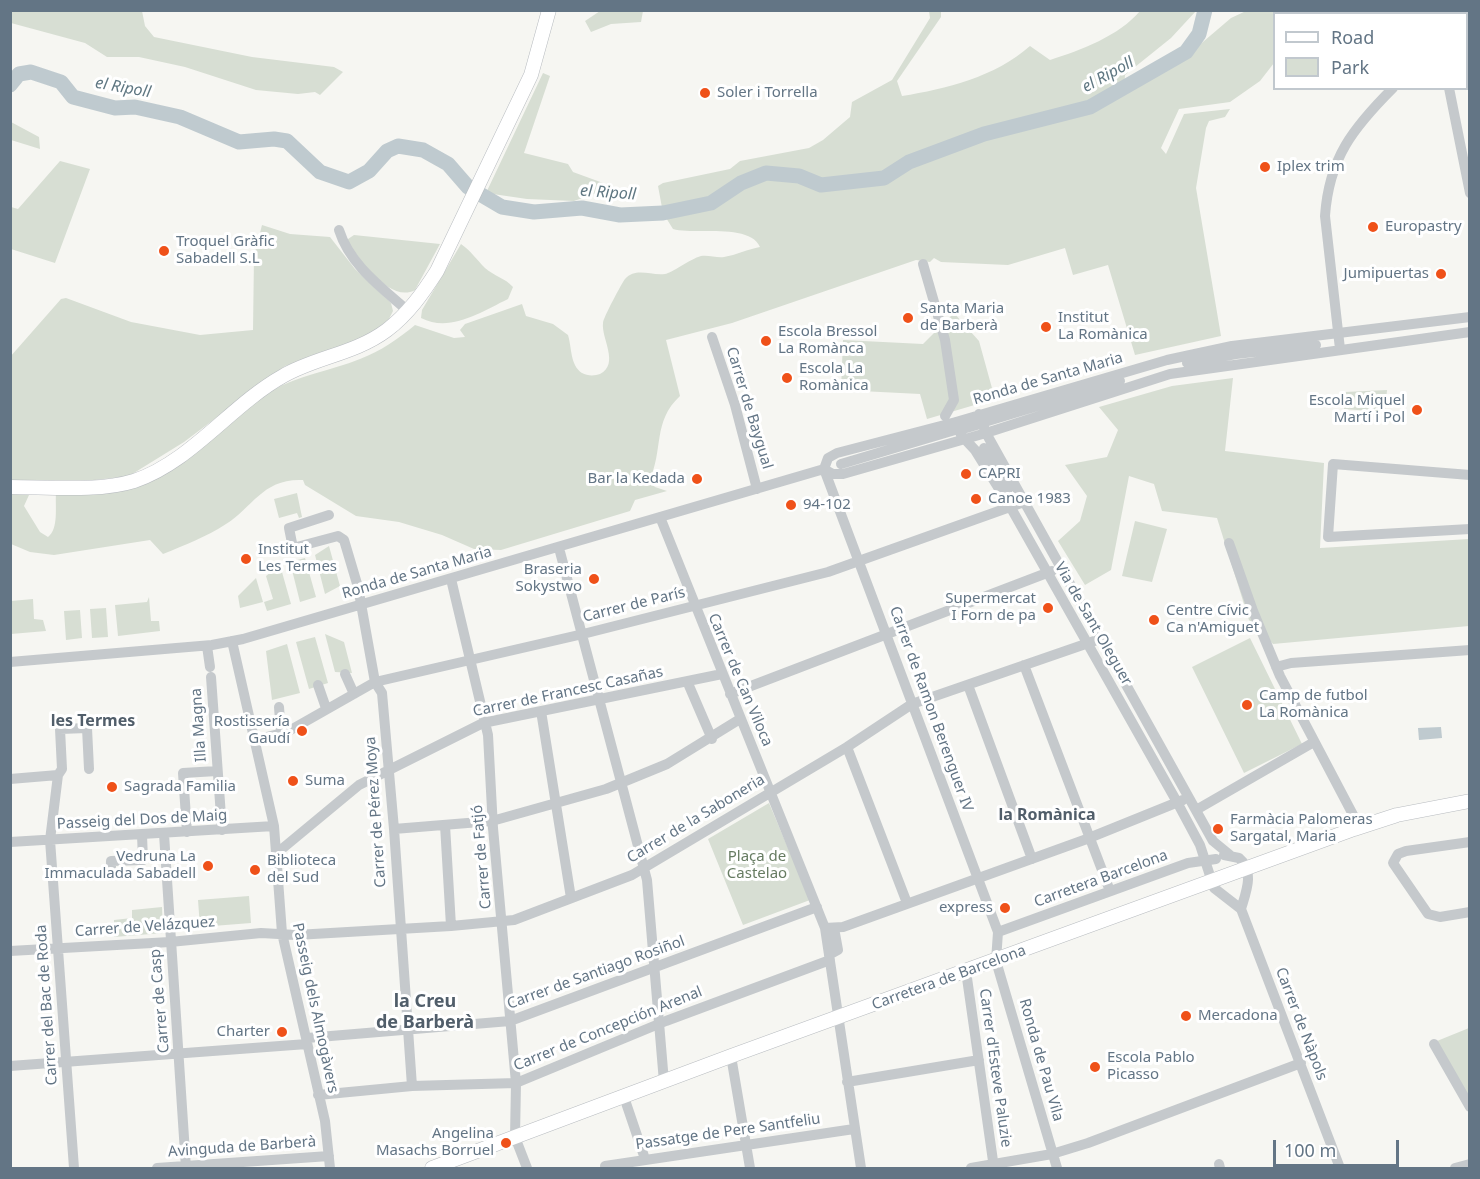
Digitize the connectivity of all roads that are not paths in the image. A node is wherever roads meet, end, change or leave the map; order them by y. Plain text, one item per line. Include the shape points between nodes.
1 (549, 10) edge
2 (1391, 90) edge
3 (1450, 90) edge
4 (1466, 151) edge
5 (1470, 193) edge
6 (339, 230) dead end
7 (923, 264) dead end
8 (408, 311) junction
9 (1470, 317) edge
10 (1470, 324) edge
11 (1338, 332) junction
12 (1470, 332) edge
13 (712, 337) dead end
14 (1355, 340) dead end
15 (1316, 345) dead end
16 (1340, 349) junction
17 (945, 416) dead end
18 (983, 423) junction
19 (959, 430) junction
20 (984, 448) dead end
21 (840, 463) dead end
22 (824, 469) junction
23 (1470, 475) edge
24 (10, 487) edge
25 (757, 489) junction
26 (1017, 505) junction
27 (329, 515) dead end
28 (660, 517) junction
29 (1470, 529) edge
30 (1229, 543) dead end
31 (559, 548) junction
32 (861, 561) junction
33 (1052, 570) junction
34 (451, 579) junction
35 (361, 605) junction
36 (693, 606) junction
37 (583, 634) junction
38 (888, 634) junction
39 (232, 641) junction
40 (1094, 641) junction
41 (207, 646) junction
42 (1470, 650) edge
43 (471, 659) junction
44 (10, 662) edge
45 (1024, 665) junction
46 (1276, 667) junction
47 (345, 674) dead end
48 (722, 674) junction
49 (687, 681) junction
50 (375, 682) junction
51 (318, 685) dead end
52 (968, 685) junction
53 (354, 694) junction
54 (730, 694) junction
55 (600, 699) junction
56 (912, 704) junction
57 (279, 707) dead end
58 (326, 708) junction
59 (541, 711) junction
60 (740, 720) junction
61 (483, 723) junction
62 (281, 733) junction
63 (712, 739) junction
64 (254, 740) junction
65 (1314, 742) junction
66 (847, 747) junction
67 (89, 769) dead end
68 (390, 770) junction
69 (217, 771) junction
70 (58, 775) junction
71 (10, 779) edge
72 (620, 782) junction
73 (770, 791) junction
74 (1183, 800) junction
75 (1470, 801) edge
76 (555, 804) junction
77 (1196, 810) junction
78 (492, 821) junction
79 (445, 825) junction
80 (274, 826) junction
81 (1360, 828) junction
82 (394, 829) junction
83 (222, 830) junction
84 (187, 832) junction
85 (164, 834) junction
86 (142, 835) junction
87 (1089, 837) junction
88 (50, 840) junction
89 (10, 842) edge
90 (1470, 842) edge
91 (1208, 844) junction
92 (277, 853) junction
93 (1230, 855) junction
94 (1032, 859) junction
95 (1216, 859) junction
96 (1204, 861) junction
97 (111, 867) dead end
98 (643, 868) junction
99 (1248, 869) junction
100 (976, 879) junction
101 (1213, 883) junction
102 (1246, 885) junction
103 (1110, 891) junction
104 (571, 898) junction
105 (907, 903) junction
106 (817, 907) junction
107 (1241, 909) junction
108 (1470, 912) edge
109 (503, 921) junction
110 (451, 926) junction
111 (400, 928) junction
112 (830, 928) junction
113 (998, 932) junction
114 (282, 933) junction
115 (170, 942) junction
116 (58, 948) junction
117 (10, 951) edge
118 (830, 957) junction
119 (996, 961) junction
120 (656, 969) junction
121 (966, 971) junction
122 (837, 1018) junction
123 (510, 1022) junction
124 (659, 1024) junction
125 (407, 1031) junction
126 (307, 1041) junction
127 (1434, 1044) dead end
128 (179, 1055) junction
129 (731, 1056) junction
130 (979, 1060) junction
131 (66, 1063) junction
132 (1300, 1063) junction
133 (10, 1066) edge
134 (664, 1082) junction
135 (847, 1082) junction
136 (516, 1083) junction
137 (412, 1086) junction
138 (318, 1095) junction
139 (624, 1097) junction
140 (1470, 1107) edge
141 (854, 1129) junction
142 (515, 1137) junction
143 (746, 1144) junction
144 (1333, 1149) junction
145 (1052, 1154) junction
146 (329, 1156) junction
147 (645, 1159) junction
148 (1469, 1163) edge
149 (605, 1166) dead end
150 (186, 1167) edge
151 (994, 1167) edge
152 (74, 1168) edge
153 (157, 1168) edge
154 (330, 1168) edge
155 (432, 1168) edge
156 (527, 1168) edge
157 (750, 1168) edge
158 (861, 1168) edge
159 (971, 1168) edge
160 (1057, 1168) edge
161 (1334, 1168) edge
162 (1340, 1168) edge
163 (1455, 1168) edge

1 - 8 main road via 539,54 503,135 437,271
2 - 11 street via 1344,145 1326,194 1324,216
3 - 4 street
4 - 5 street
6 - 8 street via 360,268
7 - 17 street via 945,340 954,400
8 - 24 main road via 367,343 282,376 168,464 139,479 110,485
9 - 11 street, Ronda de Santa Maria
10 - 14 street
11 - 16 street
11 - 18 street, Ronda de Santa Maria via 1232,346 1167,360
12 - 16 street, Ronda de Santa Maria
13 - 25 street, Carrer de Baygual
15 - 18 street, Ronda de Santa Maria via 1170,366
16 - 18 street, Ronda de Santa Maria via 1170,374
18 - 19 street, Ronda de Santa Maria
18 - 19 street, Ronda de Santa Maria
18 - 26 street, Via de Sant Oleguer
19 - 21 street
19 - 22 street, Ronda de Santa Maria via 843,474
19 - 22 street, Ronda de Santa Maria via 837,453 828,458
19 - 26 street, Via de Sant Oleguer
20 - 26 street, Via de Sant Oleguer
22 - 25 street, Ronda de Santa Maria
22 - 32 street, Carrer de Ramon Berenguer IV
23 - 29 street via 1333,464 1328,537
25 - 28 street, Ronda de Santa Maria
26 - 32 street, Carrer de París
26 - 33 street, Via de Sant Oleguer
27 - 35 street, Carrer de Pérez Moya via 289,528 293,548 338,536 344,540
28 - 31 street, Ronda de Santa Maria
28 - 36 street, Carrer de Can Viloca
30 - 46 street
31 - 34 street, Ronda de Santa Maria
31 - 37 street
32 - 36 street, Carrer de París
32 - 38 street, Carrer de Ramon Berenguer IV
33 - 38 street
33 - 40 street, Via de Sant Oleguer
34 - 35 street, Ronda de Santa Maria
34 - 43 street, Carrer de Fatjó
35 - 39 street, Ronda de Santa Maria
35 - 50 street, Carrer de Pérez Moya
36 - 37 street, Carrer de París
36 - 48 street, Carrer de Can Viloca
37 - 43 street, Carrer de París
37 - 55 street
38 - 54 street
38 - 56 street, Carrer de Ramon Berenguer IV
39 - 41 street, Ronda de Santa Maria
39 - 64 street, Passeig dels Almogàvers
40 - 45 street, Carrer de la Saboneria
40 - 74 street, Via de Sant Oleguer
41 - 44 street, Ronda de Santa Maria
41 - 69 street, Illa Magna
42 - 46 street
43 - 50 street, Carrer de París
43 - 61 street, Carrer de Fatjó
45 - 52 street, Carrer de la Saboneria
45 - 87 street
46 - 65 street
47 - 53 street
48 - 49 street, Carrer de Francesc Casañas
48 - 54 street, Carrer de Can Viloca
49 - 55 street, Carrer de Francesc Casañas
49 - 63 street
50 - 53 street, Carrer de París
50 - 68 street, Carrer de Pérez Moya via 381,693
51 - 58 street
52 - 56 street, Carrer de la Saboneria
52 - 94 street
53 - 58 street, Carrer de París
54 - 60 street, Carrer de Can Viloca
55 - 59 street, Carrer de Francesc Casañas
55 - 72 street
56 - 66 street, Carrer de la Saboneria
56 - 100 street, Carrer de Ramon Berenguer IV
57 - 62 street
58 - 62 street, Carrer de París
59 - 61 street, Carrer de Francesc Casañas
59 - 76 street
60 - 63 street
60 - 73 street, Carrer de Can Viloca
61 - 68 street, Carrer de Francesc Casañas
61 - 78 street, Carrer de Fatjó via 488,735
62 - 64 street, Carrer de París
63 - 72 street via 667,764
64 - 80 street, Passeig dels Almogàvers
65 - 77 street
65 - 81 street
66 - 73 street, Carrer de la Saboneria
66 - 105 street
67 - 70 street, Carrer del Bac de Roda via 87,728 60,729 62,769
68 - 82 street, Carrer de Pérez Moya
68 - 92 street, Carrer de Francesc Casañas via 359,785
69 - 83 street, Illa Magna
69 - 84 street, Illa Magna via 183,773
70 - 71 street
70 - 88 street, Carrer del Bac de Roda
72 - 76 street
72 - 98 street
73 - 98 street, Carrer de la Saboneria
73 - 106 street, Carrer de Can Viloca
74 - 77 street, Via de Sant Oleguer
74 - 87 street
74 - 91 street, Via de Sant Oleguer
75 - 81 main road, Carretera de Barcelona via 1397,815
76 - 78 street
76 - 104 street
77 - 91 street, Via de Sant Oleguer
78 - 79 street
78 - 109 street, Carrer de Fatjó
79 - 82 street
79 - 110 street
80 - 83 street, Passeig del Dos de Maig
80 - 92 street, Passeig dels Almogàvers
81 - 99 main road, Carretera de Barcelona
82 - 111 street, Carrer de Pérez Moya
83 - 84 street, Passeig del Dos de Maig
84 - 85 street, Passeig del Dos de Maig
85 - 86 street, Passeig del Dos de Maig
85 - 115 street, Carrer de Casp
86 - 88 street, Passeig del Dos de Maig
86 - 97 street via 143,860 111,861
87 - 94 street
87 - 103 street
88 - 89 street, Passeig del Dos de Maig
88 - 116 street, Carrer del Bac de Roda
90 - 108 street via 1406,851 1394,860 1394,867 1428,914 1440,917
91 - 93 street, Via de Sant Oleguer
91 - 96 street, Via de Sant Oleguer
92 - 114 street, Passeig dels Almogàvers
93 - 95 street, Carretera Barcelona
93 - 99 street, Via de Sant Oleguer via 1243,860
94 - 100 street
95 - 96 street, Carretera Barcelona
95 - 101 street
96 - 101 street, Via de Sant Oleguer
96 - 103 street, Carretera Barcelona
98 - 104 street, Carrer de la Saboneria
98 - 120 street
99 - 101 main road, Carretera de Barcelona
99 - 102 street
100 - 105 street
100 - 113 street, Carrer de Ramon Berenguer IV
101 - 102 street via 1238,893
101 - 107 street
101 - 119 main road, Carretera de Barcelona
102 - 107 street
103 - 113 street, Carretera Barcelona
104 - 109 street, Carrer de la Saboneria
105 - 112 street
106 - 112 street, Carrer de Can Viloca
106 - 120 street, Carrer de Santiago Rosiñol
107 - 132 street, Carrer de Nàpols
109 - 110 street, Carrer de la Saboneria
109 - 123 street, Carrer de Fatjó
110 - 111 street, Carrer de la Saboneria
111 - 114 street, Carrer de la Saboneria
111 - 125 street, Carrer de Pérez Moya
112 - 118 street, Carrer de Can Viloca
113 - 119 street, Carrer de Ramon Berenguer IV
114 - 115 street, Carrer de Velázquez
114 - 126 street, Passeig dels Almogàvers
115 - 116 street, Carrer de Velázquez
115 - 128 street, Carrer de Casp
116 - 117 street, Carrer de Velázquez
116 - 131 street, Carrer del Bac de Roda
118 - 122 street, Carrer de Can Viloca
118 - 124 street, Carrer de Concepción Arenal
119 - 121 main road, Carretera de Barcelona
119 - 145 street, Ronda de Pau Vila
120 - 123 street, Carrer de Santiago Rosiñol
120 - 124 street
121 - 122 main road, Carretera de Barcelona
121 - 130 street, Carrer d'Esteve Paluzie
122 - 129 main road, Carretera de Barcelona
122 - 135 street, Carrer de Can Viloca
123 - 125 street, Carrer de Santiago Rosiñol
123 - 136 street, Carrer de Fatjó
124 - 134 street
124 - 136 street, Carrer de Concepción Arenal
125 - 126 street, Carrer de Santiago Rosiñol
125 - 137 street, Carrer de Pérez Moya
126 - 128 street, Carrer de Santiago Rosiñol
126 - 138 street, Passeig dels Almogàvers
127 - 140 street
128 - 131 street, Carrer de Santiago Rosiñol
128 - 150 street, Carrer de Casp
129 - 134 main road, Carretera de Barcelona
129 - 143 street
130 - 135 street
130 - 151 street, Carrer d'Esteve Paluzie
131 - 133 street, Carrer de Santiago Rosiñol
131 - 152 street, Carrer del Bac de Roda
132 - 144 street, Carrer de Nàpols
132 - 145 street
134 - 139 main road, Carretera de Barcelona
135 - 141 street, Carrer de Can Viloca
136 - 137 street, Carrer de Concepción Arenal
136 - 142 street, Carrer de Fatjó
137 - 138 street, Carrer de Concepción Arenal
138 - 146 street, Passeig dels Almogàvers
139 - 142 main road, Carretera de Barcelona
139 - 147 street
141 - 143 street, Passatge de Pere Santfeliu
141 - 158 street, Carrer de Can Viloca
142 - 155 main road, Carretera de Barcelona
142 - 156 street
143 - 147 street, Passatge de Pere Santfeliu
143 - 157 street
144 - 161 street, Carrer de Nàpols
144 - 162 street, Carrer de Nàpols
145 - 151 street
145 - 160 street, Ronda de Pau Vila
146 - 150 street, Avinguda de Barberà
146 - 154 street, Passeig dels Almogàvers
147 - 149 street, Passatge de Pere Santfeliu
148 - 163 street
150 - 153 street, Avinguda de Barberà
151 - 159 street

